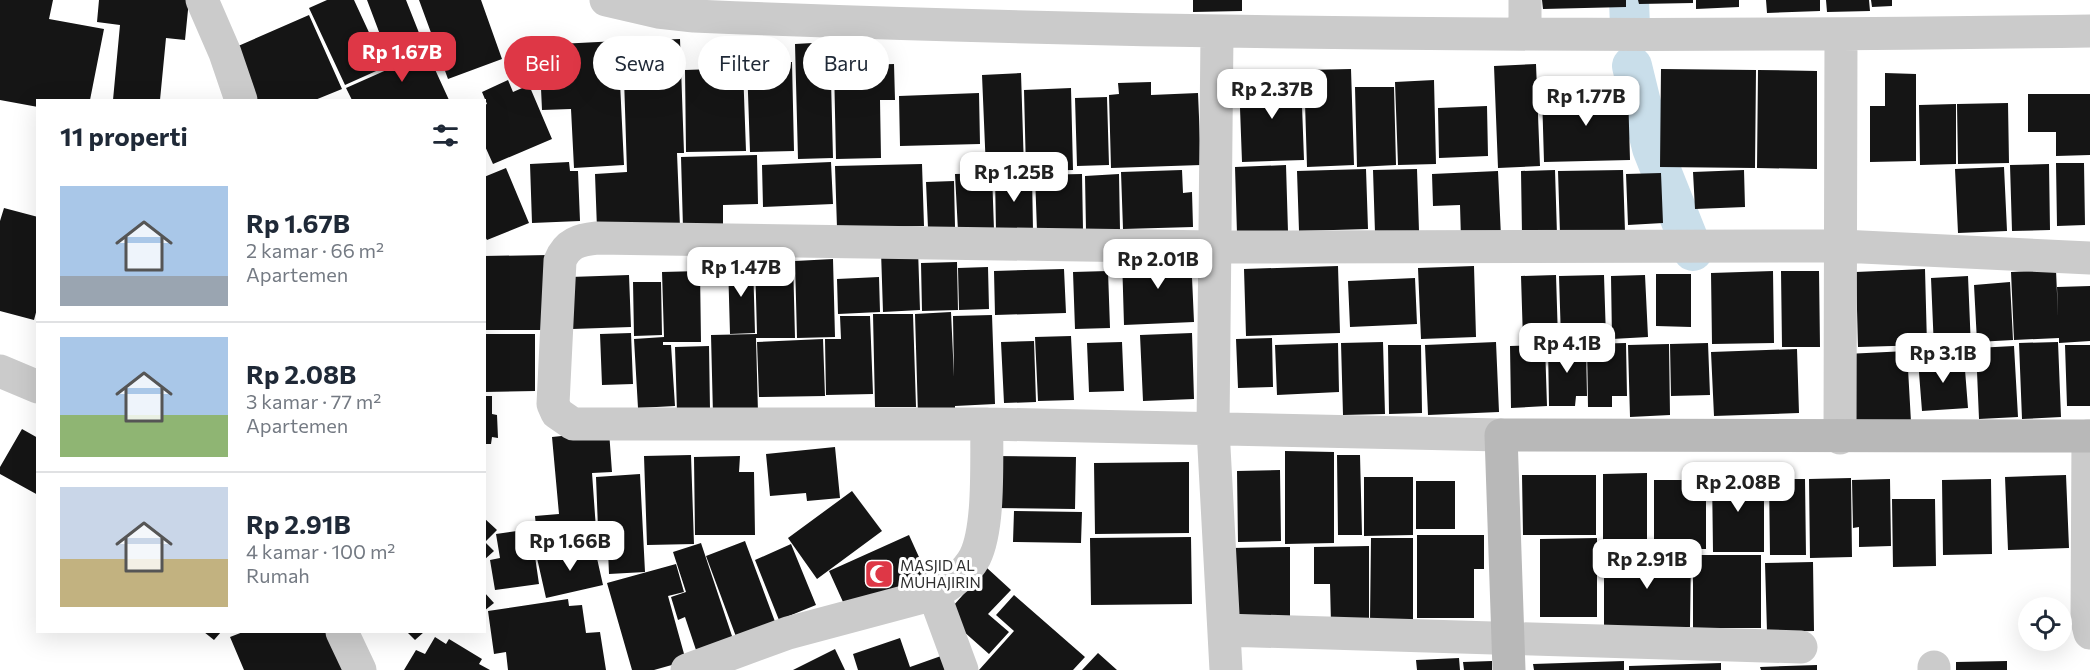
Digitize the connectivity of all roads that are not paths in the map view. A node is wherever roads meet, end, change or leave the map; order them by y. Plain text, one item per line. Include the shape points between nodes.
1 (201, 0) edge
2 (606, 0) edge
3 (1525, 0) edge
4 (690, 8) edge
5 (2090, 31) edge
6 (1217, 33) junction
7 (1525, 33) junction
8 (1841, 34) junction
9 (241, 99) edge
10 (1841, 246) junction
11 (1215, 247) junction
12 (2090, 258) edge
13 (0, 371) edge
14 (36, 386) edge
15 (987, 424) junction
16 (1213, 429) junction
17 (1501, 435) junction
18 (2089, 436) edge
19 (1840, 438) junction
20 (934, 594) junction
21 (1224, 630) junction
22 (342, 633) edge
23 (2090, 633) edge
24 (1507, 637) junction
25 (1801, 647) dead end
26 (1749, 658) edge
27 (360, 670) edge
28 (687, 670) edge
29 (962, 670) edge
30 (1226, 670) edge
31 (1509, 670) edge

1 - 9 street
2 - 4 street via 658,12
3 - 7 street
4 - 6 street
5 - 8 street
6 - 7 street
6 - 11 street
7 - 8 street
8 - 10 street
10 - 11 street
10 - 12 street
10 - 19 street
11 - 15 street via 597,238 581,239 564,252 560,261 553,404 557,413 573,424
11 - 16 street
13 - 14 street
15 - 16 street
15 - 20 street via 980,543 964,572
16 - 17 street
16 - 21 street
17 - 19 street
17 - 24 street
18 - 19 street
18 - 23 street
20 - 28 street via 788,633
20 - 29 street
21 - 24 street
21 - 30 street
22 - 27 street
24 - 26 street
24 - 31 street
25 - 26 street

